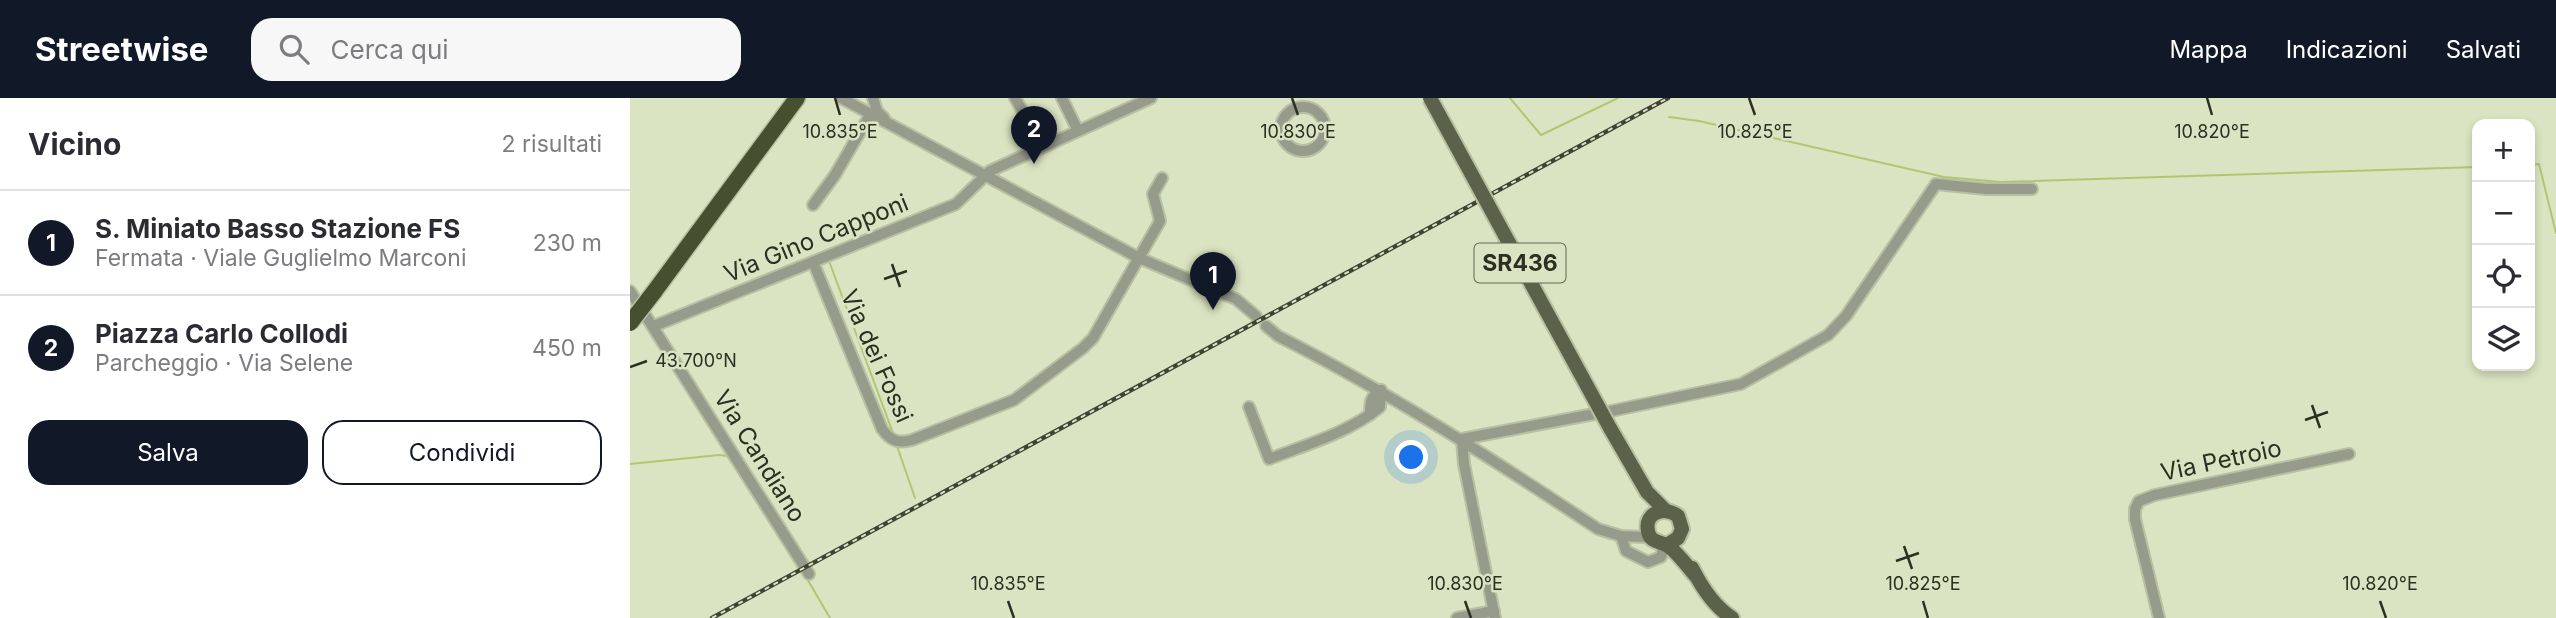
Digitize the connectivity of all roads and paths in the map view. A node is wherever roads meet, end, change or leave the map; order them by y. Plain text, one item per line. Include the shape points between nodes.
1 (785, 98) edge
2 (797, 98) edge
3 (873, 98) edge
4 (1014, 98) edge
5 (1062, 98) edge
6 (1151, 98) edge
7 (1284, 98) edge
8 (1430, 98) edge
9 (849, 99) edge
10 (1291, 110) junction
11 (870, 115) junction
12 (893, 128) junction
13 (1078, 131) junction
14 (1043, 146) junction
15 (743, 162) junction
16 (985, 176) junction
17 (1162, 178) dead end
18 (2032, 190) dead end
19 (813, 205) dead end
20 (1139, 258) junction
21 (813, 262) junction
22 (643, 290) edge
23 (630, 309) edge
24 (1256, 316) dead end
25 (651, 321) junction
26 (630, 323) edge
27 (1266, 327) dead end
28 (1356, 377) junction
29 (1381, 390) junction
30 (1393, 397) junction
31 (1375, 404) junction
32 (1249, 407) dead end
33 (1611, 411) dead end
34 (1594, 414) dead end
35 (1462, 439) junction
36 (2349, 454) dead end
37 (1639, 481) junction
38 (1665, 510) junction
39 (1649, 519) junction
40 (1623, 537) junction
41 (1664, 542) junction
42 (809, 574) dead end
43 (1494, 615) edge
44 (1458, 618) edge
45 (1732, 618) edge
46 (2158, 618) edge

1 - 15 highway
2 - 15 highway
3 - 12 street via 877,111
4 - 14 street
5 - 13 street
6 - 13 street, Via Gino Capponi
7 - 10 street
8 - 37 main road, SR436, bridge
9 - 11 street
10 - 10 street via 1281,121 1281,137 1291,148 1313,149 1323,138 1322,118 1305,106
11 - 12 street
11 - 19 street
12 - 16 street
13 - 14 street, Via Gino Capponi
14 - 16 street, Via Gino Capponi
15 - 22 highway
16 - 20 street
16 - 21 street, Via Gino Capponi via 956,204
17 - 20 street, Via dei Fossi via 1153,194 1160,221
18 - 33 street via 1986,189 1936,178 1833,331 1741,384
20 - 21 street, Via dei Fossi via 1093,338 1023,394 912,440 896,442 882,429
20 - 24 street via 1236,299
21 - 25 street, Via Gino Capponi
22 - 23 highway
22 - 25 street
22 - 26 highway, bridge
25 - 42 street, Via Candiano
27 - 28 street
28 - 29 street
28 - 31 street
29 - 30 street
29 - 31 street
30 - 31 street
30 - 35 street
31 - 32 street via 1362,422 1269,458
34 - 35 street
35 - 40 street via 1598,529
35 - 43 street
36 - 46 street, Via Petroio via 2138,501 2135,519
37 - 38 main road, SR436
37 - 39 main road, SR436
38 - 39 main road
38 - 41 main road, SR436 via 1674,512 1682,529
39 - 40 street via 1642,529
39 - 41 main road, SR436 via 1648,531
40 - 41 street
40 - 41 street via 1626,551 1648,562 1661,557
41 - 45 main road, SR436
43 - 44 street

